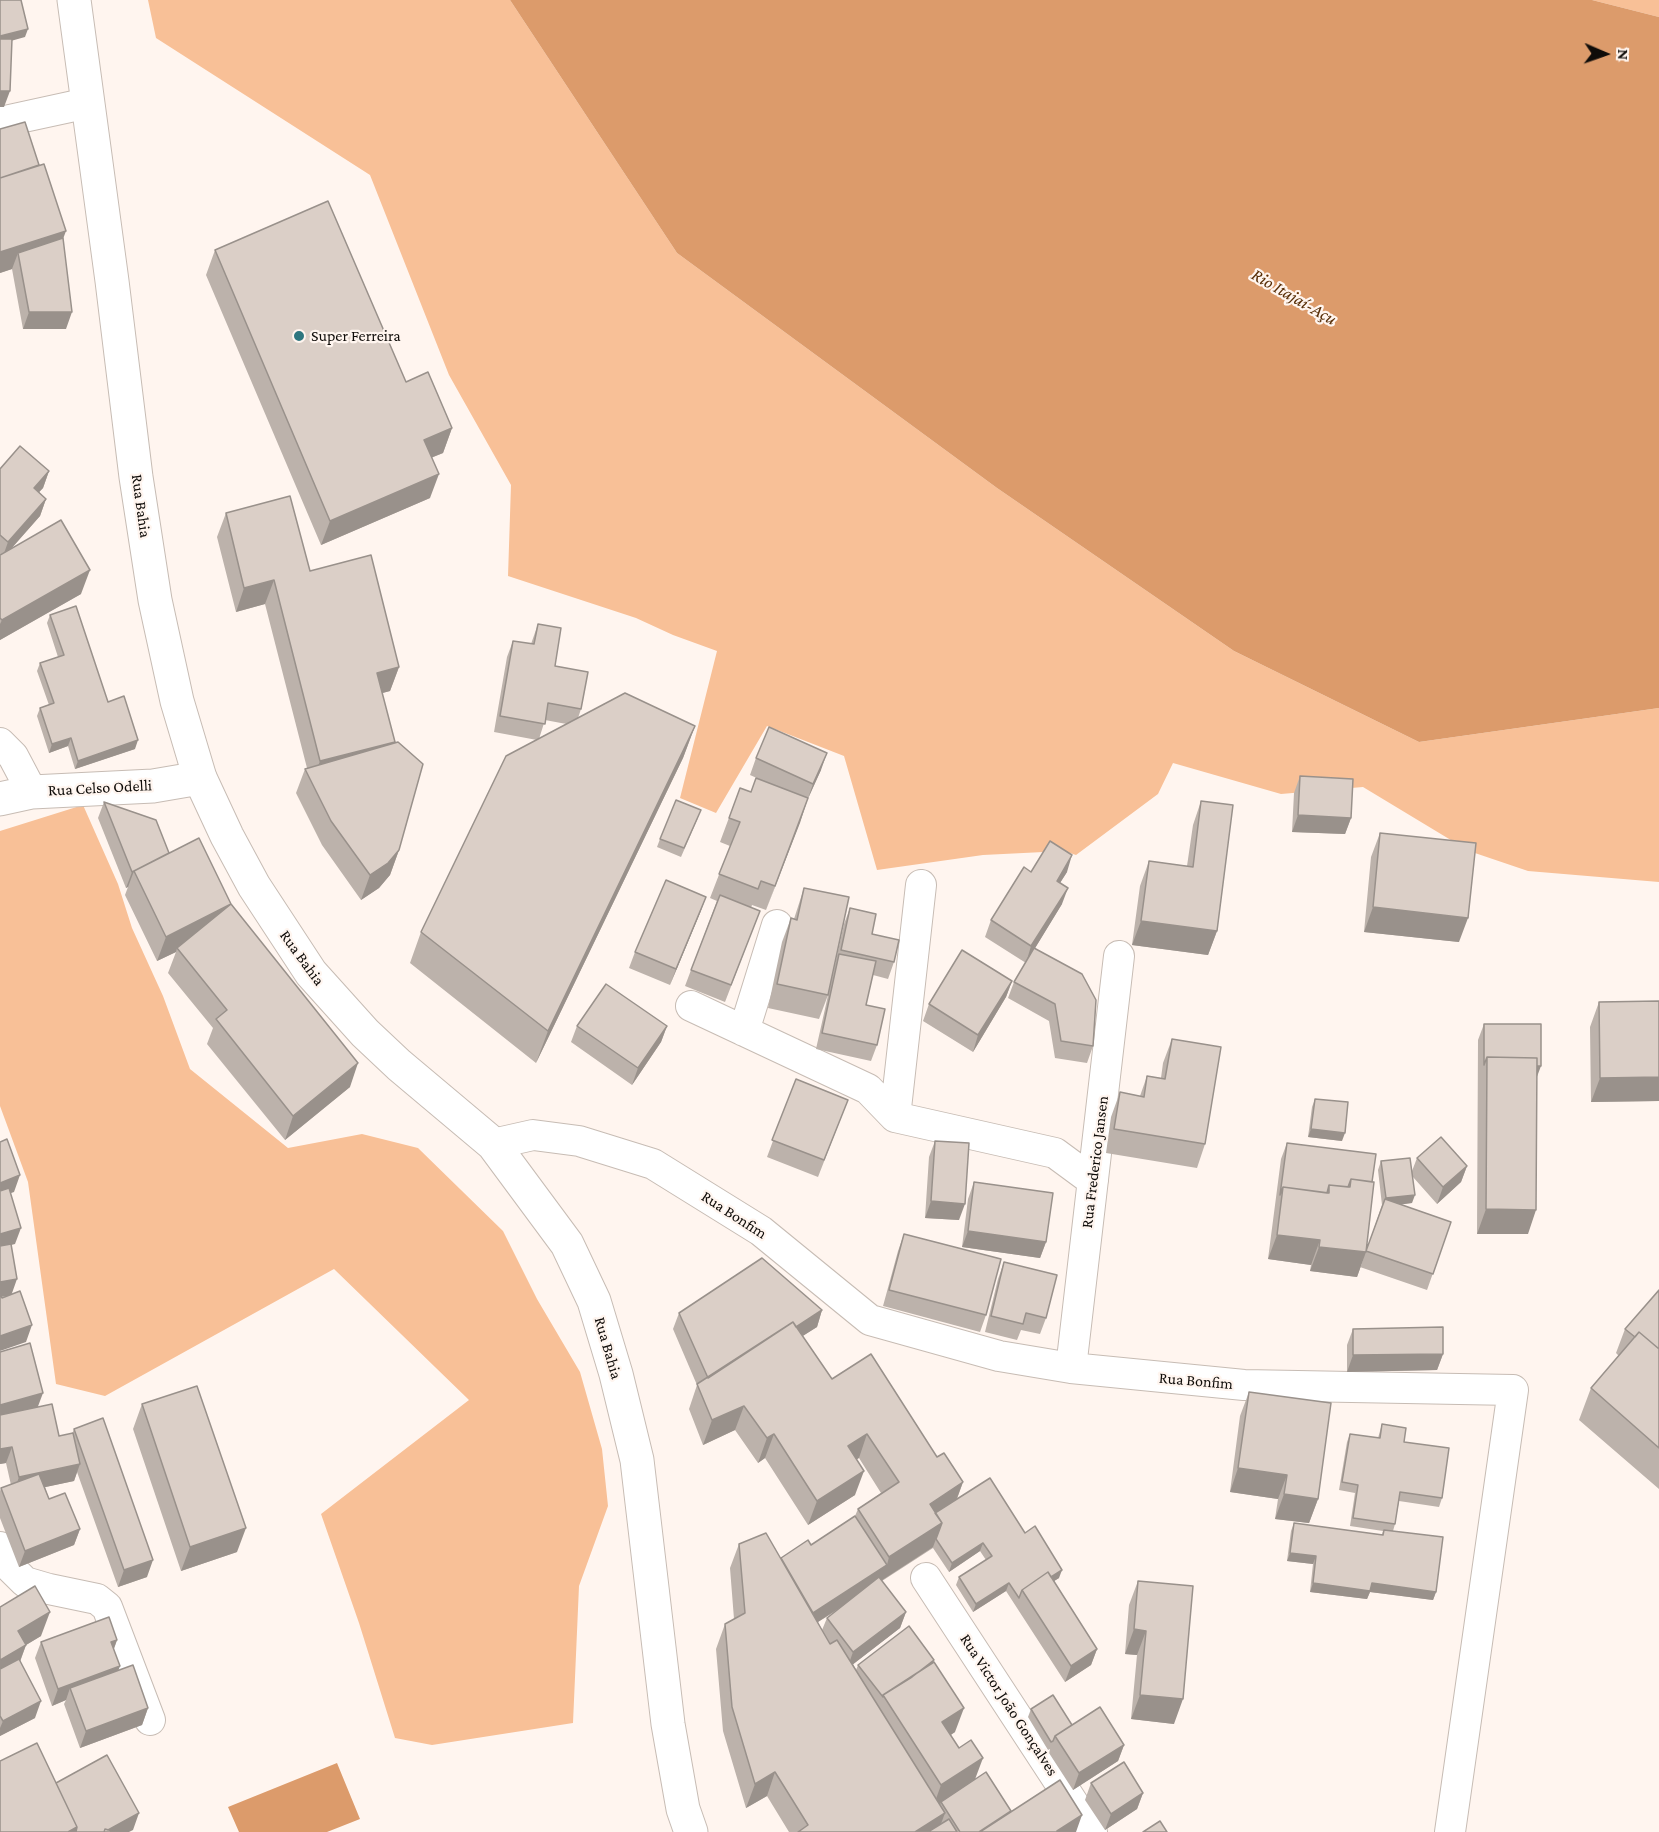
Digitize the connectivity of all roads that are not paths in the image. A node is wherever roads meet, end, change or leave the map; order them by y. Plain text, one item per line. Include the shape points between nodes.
1 (74, 0) edge
2 (88, 103) junction
3 (0, 122) edge
4 (0, 743) edge
5 (200, 777) junction
6 (32, 792) junction
7 (0, 800) edge
8 (921, 885) dead end
9 (777, 926) dead end
10 (1119, 956) dead end
11 (691, 1006) dead end
12 (744, 1030) junction
13 (895, 1117) junction
14 (493, 1144) junction
15 (1093, 1181) junction
16 (1071, 1368) junction
17 (0, 1547) edge
18 (926, 1578) dead end
19 (150, 1720) dead end
20 (691, 1832) edge
21 (1092, 1832) edge
22 (1450, 1832) edge

1 - 2 main road, Rua Bahia
2 - 3 street
2 - 5 main road, Rua Bahia via 155,600 177,701
4 - 6 street via 14,756
5 - 6 main road, Rua Celso Odelli via 153,786
5 - 14 main road, Rua Bahia via 254,886 311,973 364,1033
6 - 7 main road, Rua Celso Odelli
8 - 13 street
9 - 12 street
10 - 15 street, Rua Frederico Jansen
11 - 12 street
12 - 13 street via 868,1089
13 - 15 street via 1055,1153
14 - 16 street, Rua Bonfim via 533,1135 579,1141 653,1164 761,1231 870,1320 999,1356
14 - 20 main road, Rua Bahia via 567,1244 594,1301 616,1374 637,1460 668,1724 683,1809
15 - 16 street, Rua Frederico Jansen
16 - 22 street, Rua Bonfim via 1244,1385 1513,1390
17 - 19 street via 8,1565 25,1582 98,1599 106,1607
18 - 21 street, Rua Victor João Gonçalves

